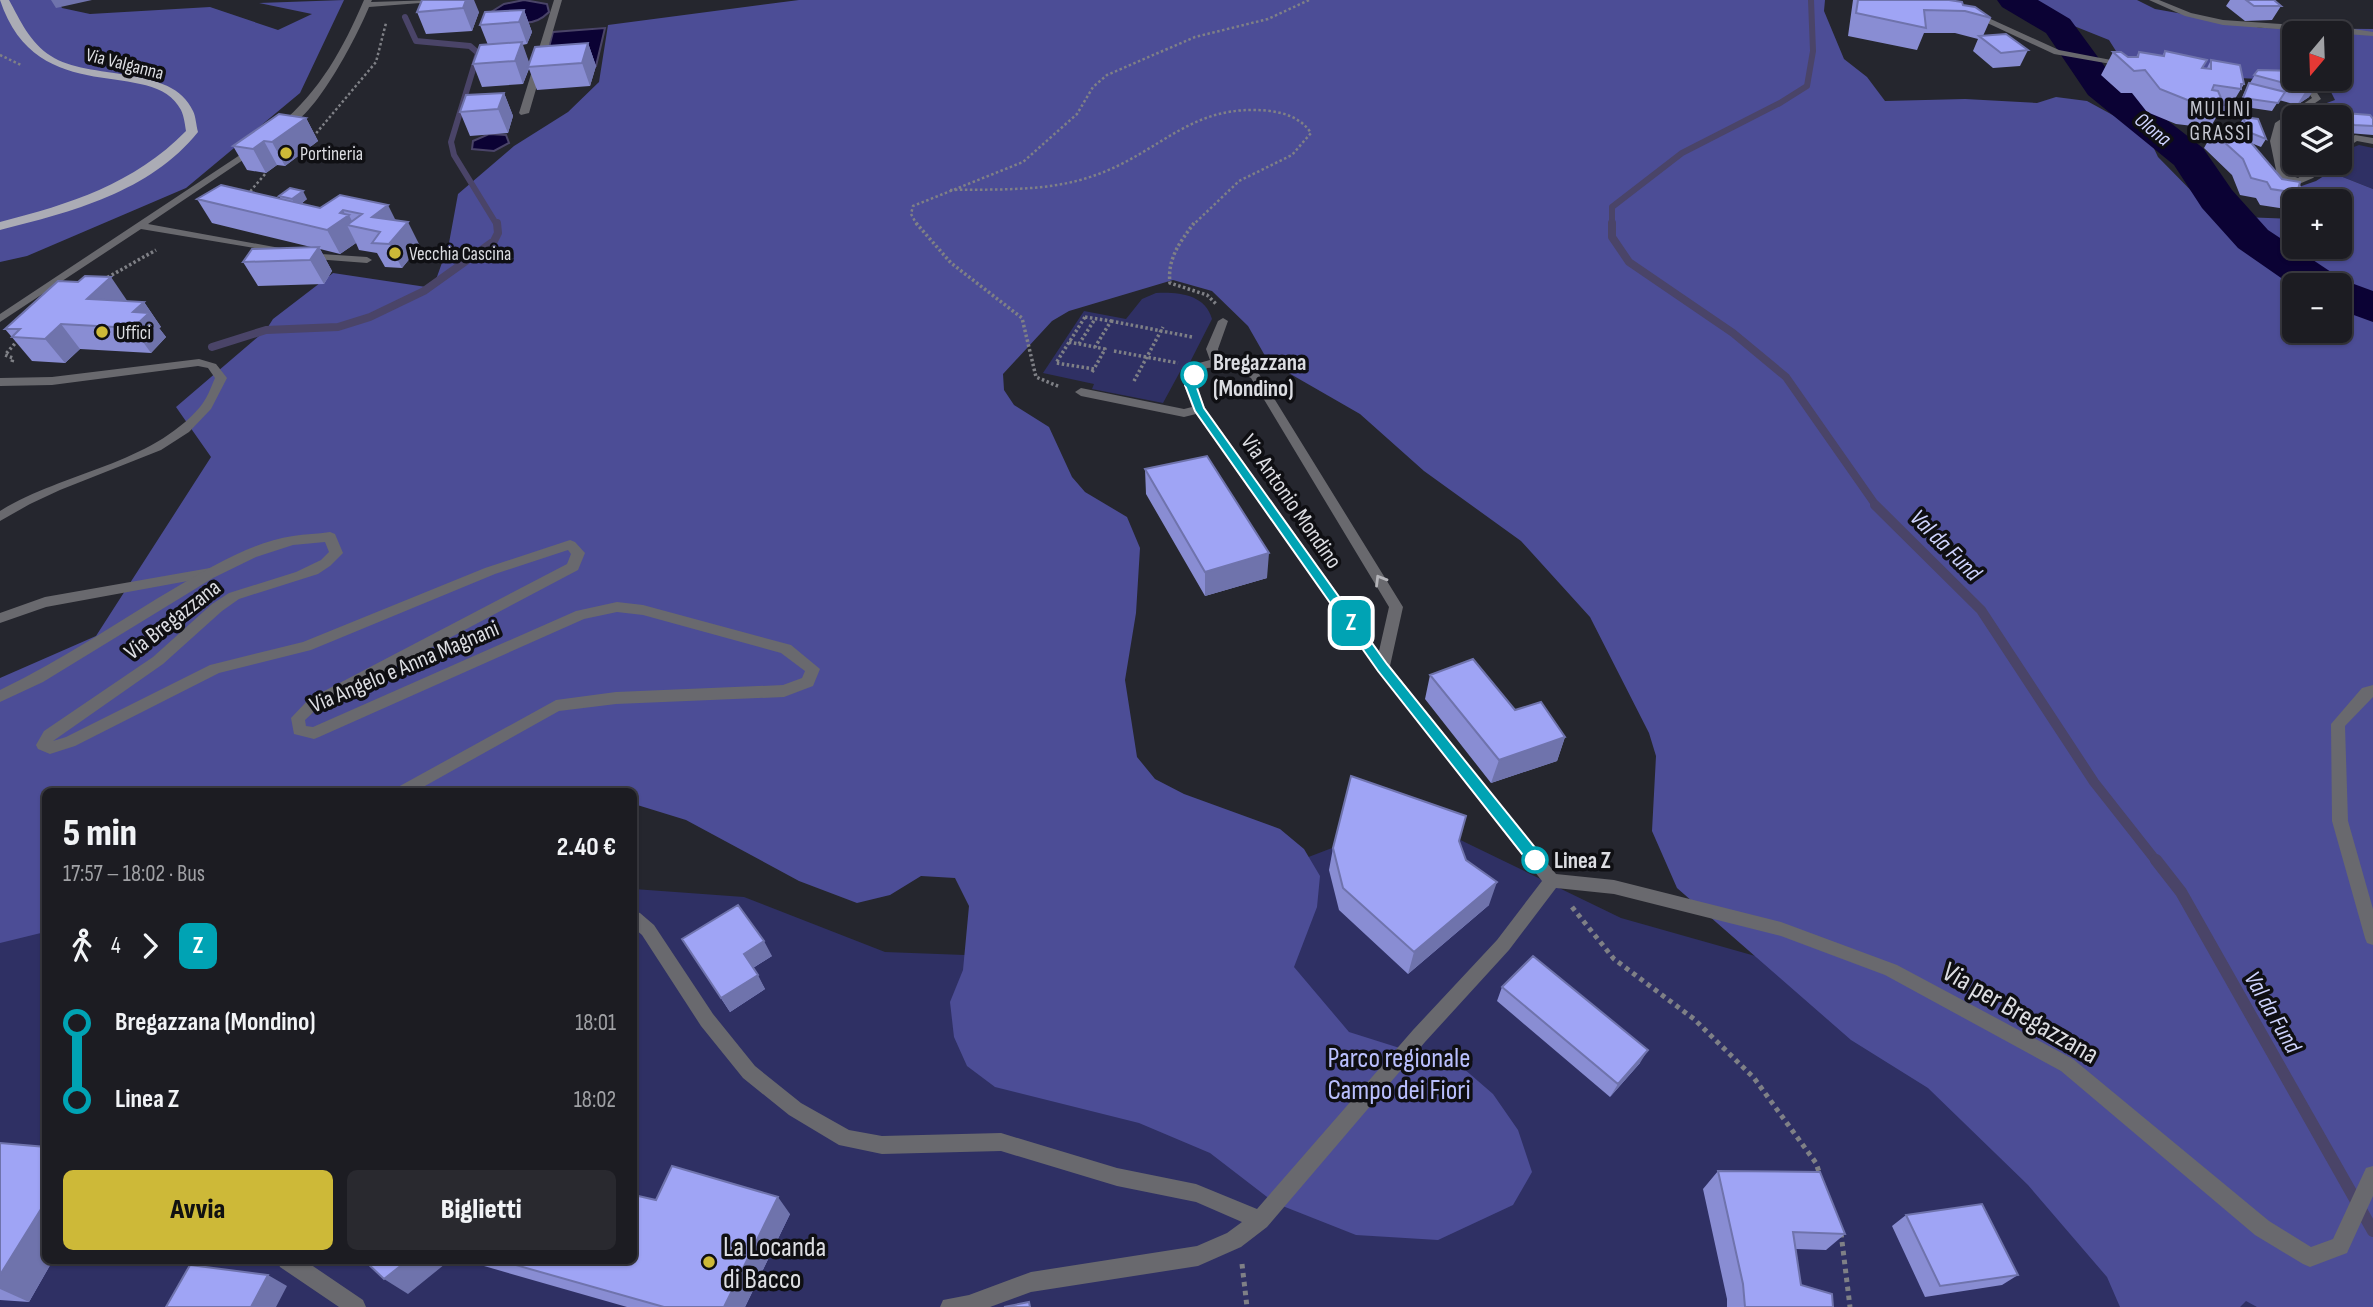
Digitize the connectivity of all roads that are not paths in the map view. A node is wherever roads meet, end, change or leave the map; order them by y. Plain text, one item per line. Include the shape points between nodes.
1 (4, 0) edge
2 (433, 0) edge
3 (558, 0) edge
4 (1942, 0) edge
5 (2153, 0) edge
6 (367, 3) edge
7 (2373, 34) edge
8 (2142, 66) edge
9 (2312, 91) edge
10 (2307, 105) edge
11 (524, 113) dead end
12 (2282, 121) edge
13 (270, 137) edge
14 (2352, 140) edge
15 (2373, 141) edge
16 (261, 144) edge
17 (2282, 175) edge
18 (2282, 175) edge
19 (2311, 175) edge
20 (0, 226) edge
21 (140, 226) junction
22 (367, 260) dead end
23 (0, 319) edge
24 (1223, 321) road end
25 (1216, 362) junction
26 (0, 382) edge
27 (1081, 392) road end
28 (1199, 409) junction
29 (0, 517) edge
30 (210, 573) junction
31 (0, 618) edge
32 (1382, 667) junction
33 (2373, 691) edge
34 (163, 695) joint
35 (0, 696) edge
36 (408, 788) edge
37 (1552, 881) junction
38 (637, 920) edge
39 (2373, 938) edge
40 (2373, 1175) edge
41 (1260, 1220) junction
42 (293, 1264) edge
43 (356, 1307) edge
44 (950, 1307) edge

1 - 20 main road, Via Valganna via 28,44 52,62 152,84 180,97 192,114 192,132 173,154 121,188
2 - 6 street
3 - 11 street
4 - 8 street via 2057,52
5 - 7 street via 2222,24
6 - 13 street via 334,72 313,99
9 - 10 street via 2317,99
12 - 17 street via 2276,141
14 - 15 street
16 - 21 street
18 - 19 street via 2295,181
21 - 22 street via 302,255
21 - 23 street
24 - 25 street via 1212,349
25 - 28 street, Via Antonio Mondino via 1203,365 1190,385
32 -> 25 street, Via Antonio Mondino via 1395,607 1255,376 1237,365
26 - 29 street via 52,381 199,362 212,366 221,378 216,395 179,432 115,467 21,502
27 - 28 street via 1184,413
28 - 32 street, Via Antonio Mondino
30 - 31 street via 58,600
30 - 34 street, Via Bregazzana via 305,535 330,537 336,546 336,553 313,573 263,585 224,603 145,671 49,735 43,745 50,748 70,742
30 - 35 street, Via Bregazzana via 58,669
32 - 37 street, Via Antonio Mondino
33 - 39 street via 2338,724 2340,821
34 - 36 street, Via Angelo e Anna Magnani via 215,669 306,646 490,571 570,545 578,553 573,567 314,703 298,718 299,730 314,733 581,615 617,607 786,649 813,669 808,682 784,691 616,698 556,706
37 - 40 street, Via per Bregazzana via 1614,887 1781,929 1891,970 2067,1065 2262,1228 2310,1257 2340,1246
37 - 41 street via 1503,945
38 - 41 street via 649,930 707,1020 749,1072 796,1109 846,1139 882,1145 1001,1142 1117,1177 1196,1193
41 - 44 street via 1234,1240 1198,1256 1031,1282 969,1305
42 - 43 street

